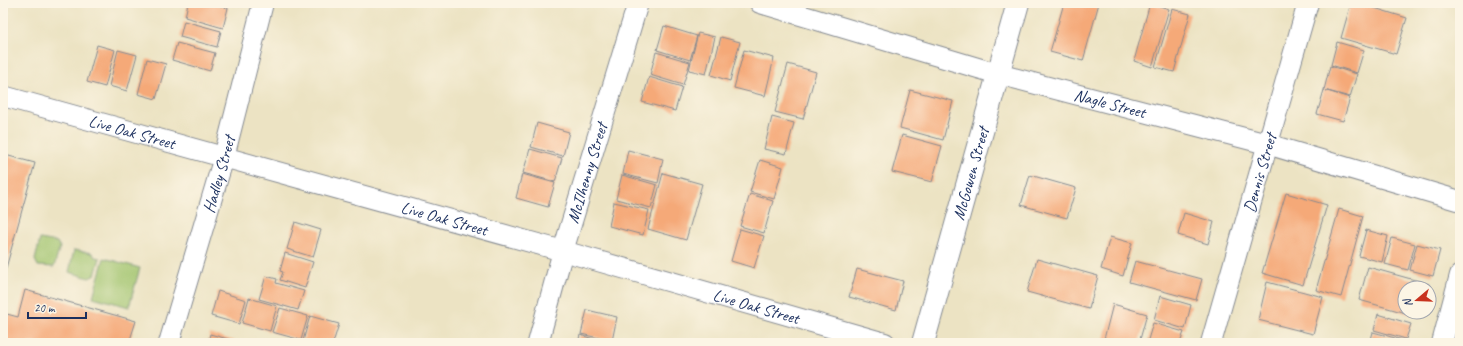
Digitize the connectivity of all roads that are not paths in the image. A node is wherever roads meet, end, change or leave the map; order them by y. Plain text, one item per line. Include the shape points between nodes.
1 (263, 3) edge
2 (638, 3) edge
3 (760, 3) edge
4 (1018, 3) edge
5 (1308, 3) edge
6 (998, 74) junction
7 (3, 96) edge
8 (1267, 144) junction
9 (224, 157) junction
10 (1460, 201) edge
11 (563, 252) junction
12 (1460, 275) edge
13 (169, 343) edge
14 (538, 343) edge
15 (885, 343) edge
16 (923, 343) edge
17 (1211, 343) edge
18 (1442, 343) edge

1 - 9 street, Hadley Street
2 - 11 street, McIlhenny Street
3 - 6 street, Nagle Street
4 - 6 street, McGowen Street
5 - 8 street, Dennis Street
6 - 8 street, Nagle Street
6 - 16 street, McGowen Street
7 - 9 street, Live Oak Street
8 - 10 street, Nagle Street
8 - 17 street, Dennis Street
9 - 11 street, Live Oak Street
9 - 13 street, Hadley Street
11 - 14 street, McIlhenny Street
11 - 15 street, Live Oak Street
12 - 18 street

